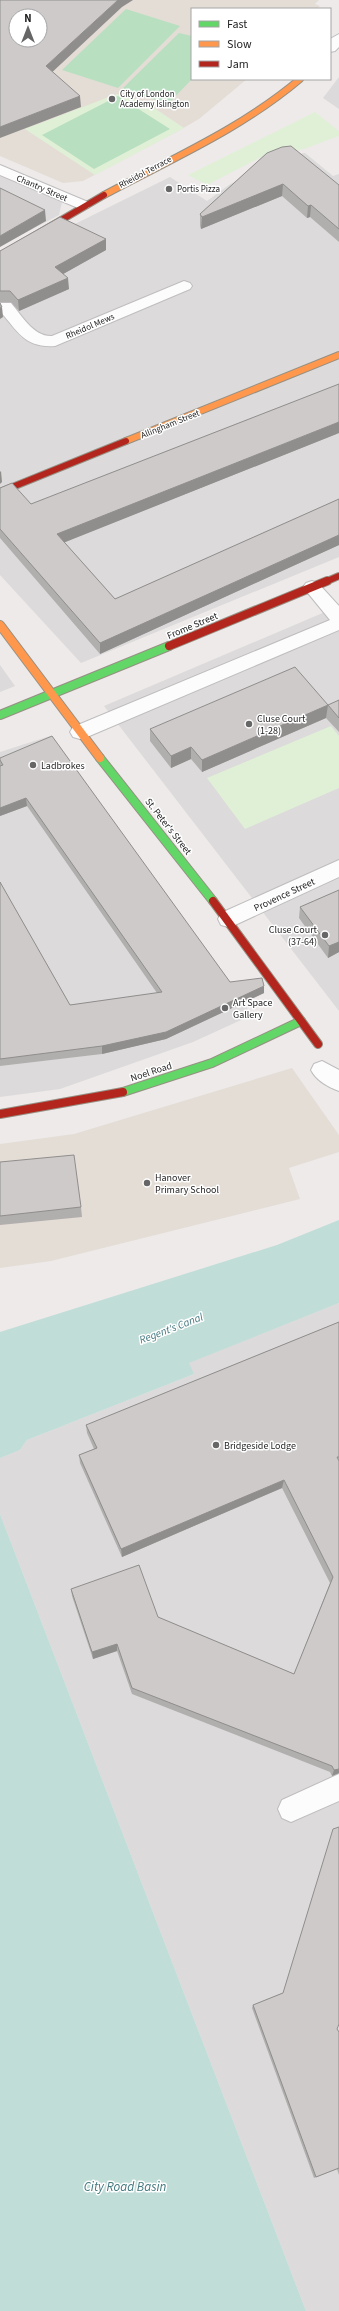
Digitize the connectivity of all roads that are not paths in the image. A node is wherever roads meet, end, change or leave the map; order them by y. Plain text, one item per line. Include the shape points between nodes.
1 (339, 38) edge
2 (331, 47) edge
3 (299, 80) edge
4 (0, 170) edge
5 (83, 206) junction
6 (0, 256) edge
7 (184, 286) dead end
8 (5, 307) edge
9 (339, 355) edge
10 (0, 492) edge
11 (339, 576) edge
12 (312, 588) junction
13 (339, 618) edge
14 (339, 622) edge
15 (0, 625) edge
16 (53, 695) junction
17 (0, 715) edge
18 (80, 732) junction
19 (339, 868) edge
20 (228, 919) junction
21 (301, 1021) junction
22 (318, 1044) dead end
23 (0, 1114) edge
24 (339, 1787) edge
25 (290, 1809) dead end

1 - 2 street
3 - 5 street, Rheidol Terrace via 291,89 256,114 229,130
4 - 5 street, Chantry Street
5 - 6 street, Rheidol Terrace
7 - 8 street, Rheidol Mews via 55,341 41,342 29,334
9 - 10 street, Allingham Street
11 - 12 street, Frome Street
12 - 13 street
12 - 16 street, Frome Street
14 - 18 street
15 - 16 street, St. Peter's Street
16 - 17 street, Frome Street
16 - 18 street, St. Peter's Street
18 - 20 street, St. Peter's Street
19 - 20 street, Provence Street
20 - 21 street, St. Peter's Street
21 - 22 street, St. Peter's Street
21 - 23 street, Noel Road via 212,1063 127,1090
24 - 25 street

